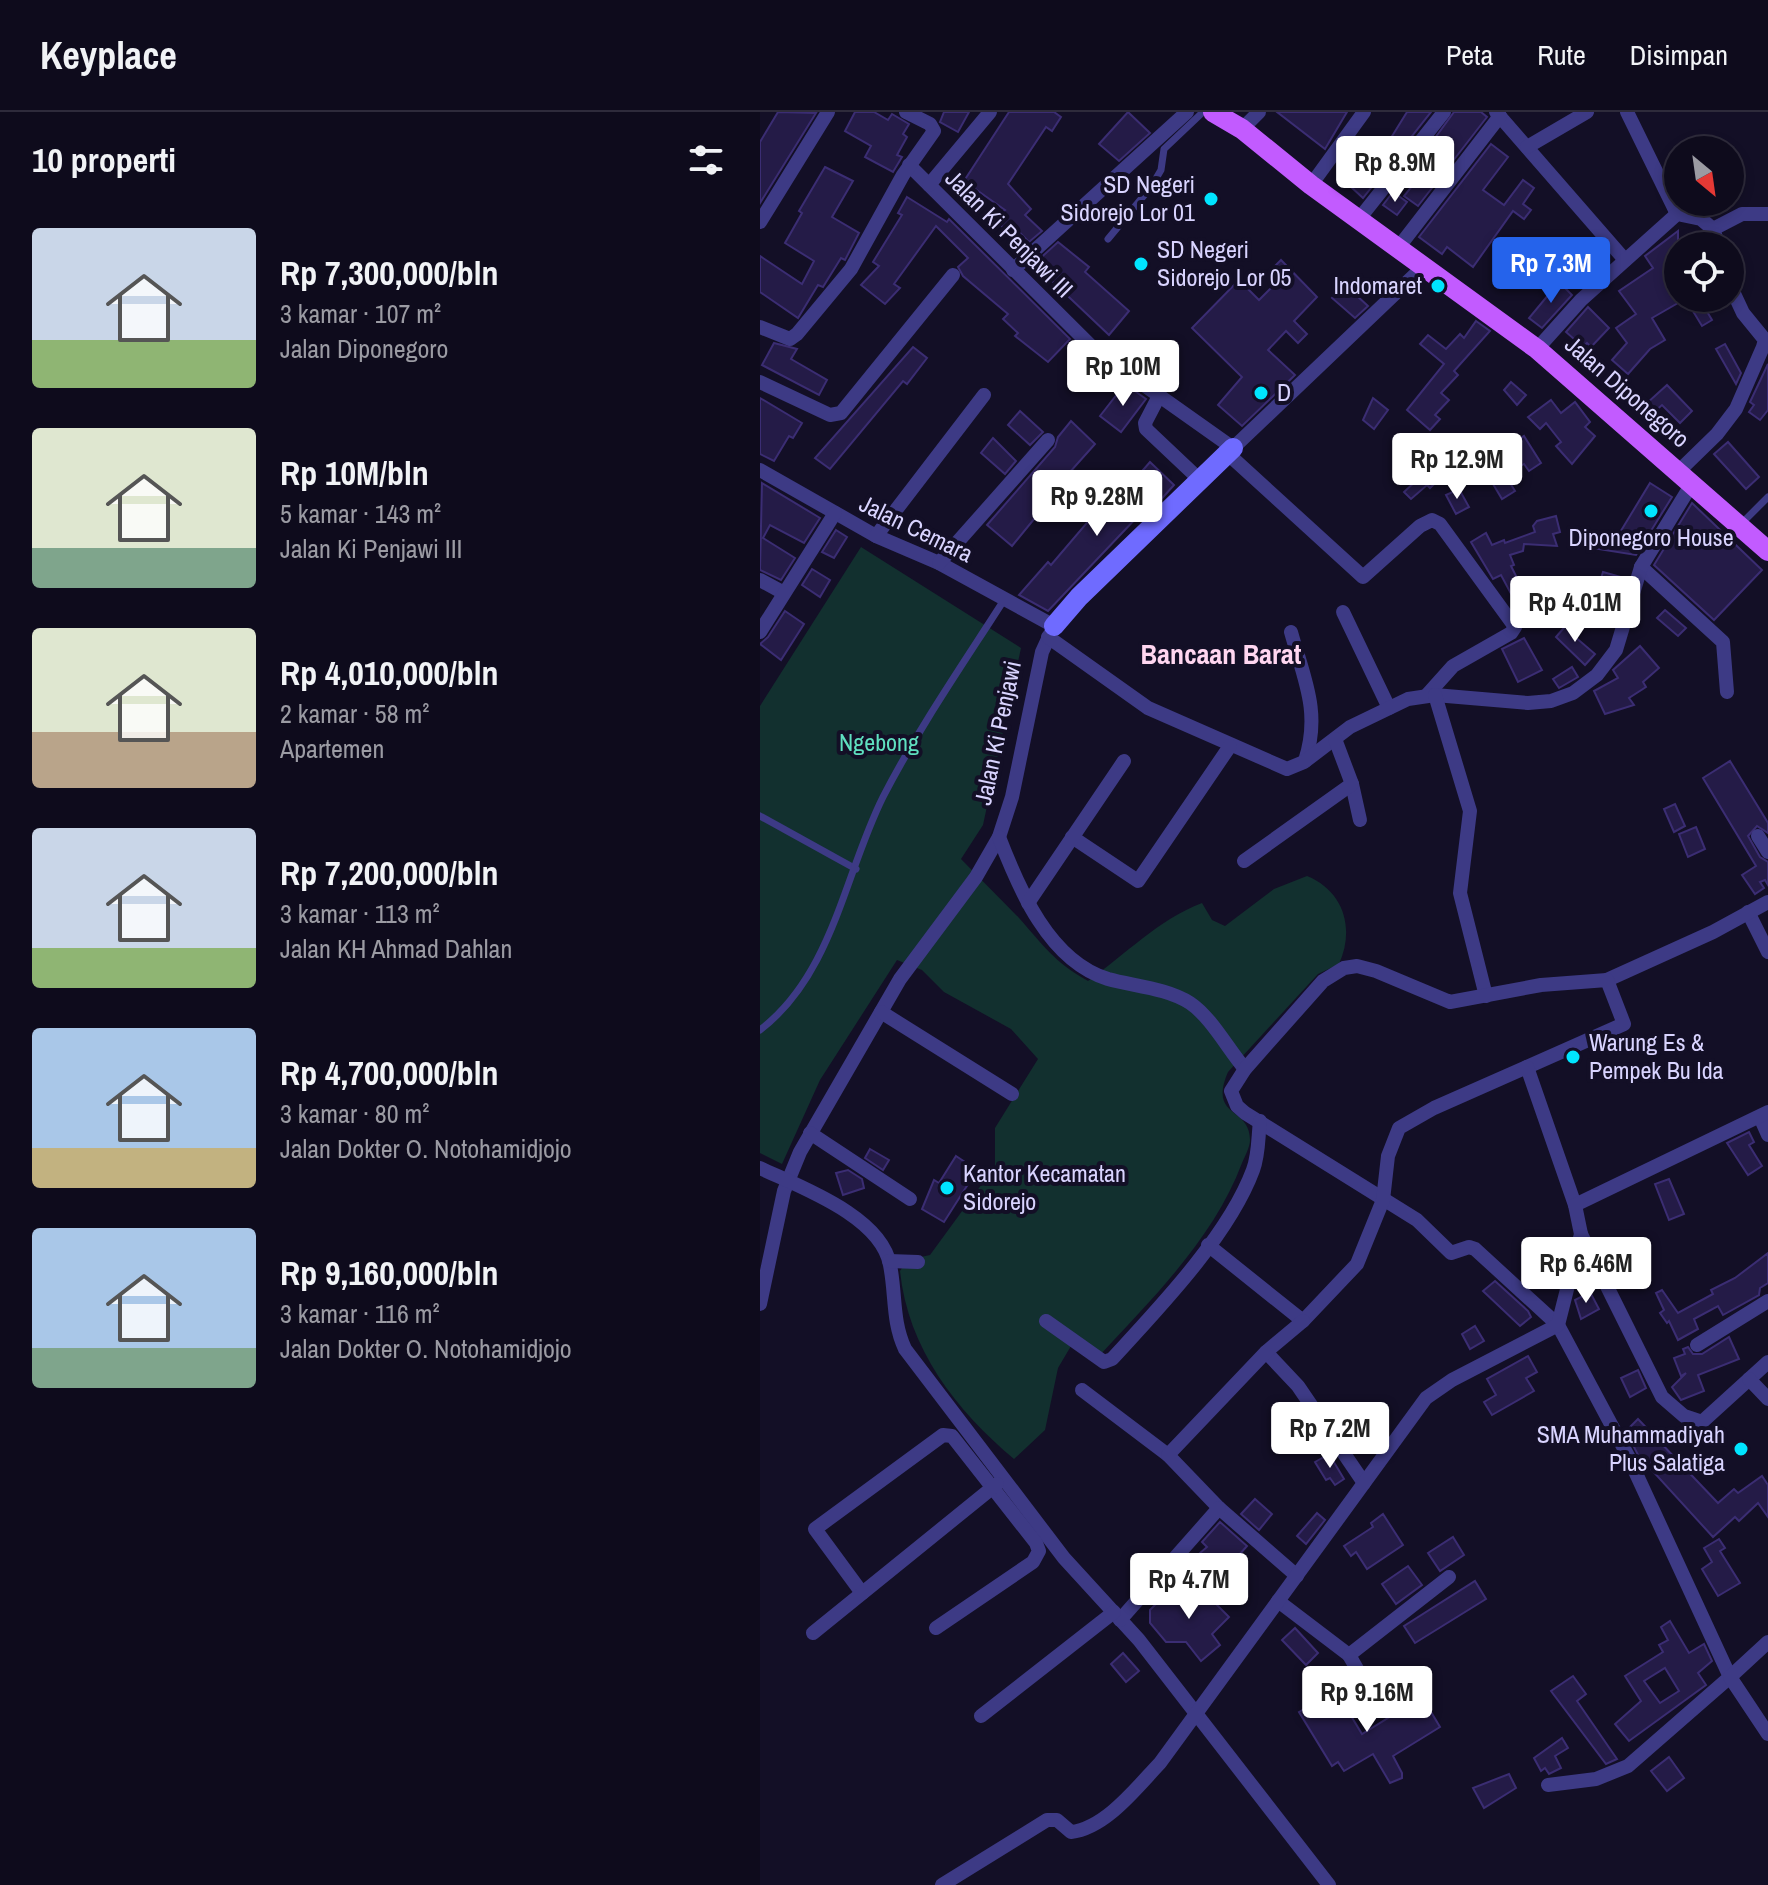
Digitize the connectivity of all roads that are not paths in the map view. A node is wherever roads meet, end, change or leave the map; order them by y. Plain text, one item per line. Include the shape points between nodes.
1 (828, 112) edge
2 (906, 112) edge
3 (990, 112) edge
4 (1187, 112) edge
5 (1203, 112) edge
6 (1213, 112) edge
7 (1259, 112) edge
8 (1364, 112) edge
9 (1444, 112) edge
10 (1587, 112) edge
11 (1627, 112) edge
12 (1498, 114) edge
13 (1242, 129) junction
14 (1527, 147) junction
15 (909, 165) junction
16 (929, 185) junction
17 (1311, 185) junction
18 (1664, 187) edge
19 (1768, 214) edge
20 (1675, 216) edge
21 (1687, 216) edge
22 (1359, 219) junction
23 (760, 222) edge
24 (1713, 229) junction
25 (1714, 232) edge
26 (1108, 239) dead end
27 (1398, 248) junction
28 (1625, 260) junction
29 (1423, 267) junction
30 (1013, 270) junction
31 (953, 275) dead end
32 (1743, 312) edge
33 (760, 327) edge
34 (1537, 349) junction
35 (760, 382) edge
36 (984, 395) dead end
37 (1159, 396) junction
38 (1048, 440) dead end
39 (1230, 451) junction
40 (760, 470) edge
41 (1686, 476) junction
42 (1200, 480) junction
43 (1768, 497) edge
44 (835, 513) junction
45 (1739, 525) junction
46 (876, 536) junction
47 (1768, 551) edge
48 (939, 563) junction
49 (1641, 567) junction
50 (760, 580) edge
51 (784, 593) junction
52 (1005, 598) junction
53 (1343, 612) dead end
54 (760, 632) edge
55 (1051, 632) junction
56 (1291, 632) dead end
57 (1727, 692) dead end
58 (1431, 695) junction
59 (1389, 708) junction
60 (1335, 739) junction
61 (1230, 746) junction
62 (1124, 761) dead end
63 (1304, 762) junction
64 (1352, 784) junction
65 (760, 816) edge
66 (1360, 820) dead end
67 (1758, 836) dead end
68 (999, 837) junction
69 (1072, 837) junction
70 (1768, 852) edge
71 (1244, 861) dead end
72 (856, 869) junction
73 (1768, 902) edge
74 (1028, 903) junction
75 (1748, 912) junction
76 (1768, 952) edge
77 (1607, 980) junction
78 (1486, 996) junction
79 (881, 1012) junction
80 (760, 1030) edge
81 (1527, 1067) junction
82 (1245, 1069) junction
83 (1012, 1094) dead end
84 (1764, 1114) edge
85 (1260, 1121) junction
86 (810, 1133) junction
87 (1768, 1135) edge
88 (762, 1173) edge
89 (787, 1181) junction
90 (910, 1199) dead end
91 (1383, 1200) junction
92 (1575, 1205) junction
93 (1581, 1234) junction
94 (1208, 1245) junction
95 (889, 1261) junction
96 (918, 1262) dead end
97 (1768, 1301) edge
98 (760, 1304) edge
99 (1046, 1321) dead end
100 (1303, 1321) junction
101 (1558, 1325) junction
102 (1697, 1345) dead end
103 (1266, 1352) junction
104 (1768, 1362) edge
105 (1749, 1379) junction
106 (1082, 1390) dead end
107 (1768, 1399) edge
108 (1168, 1455) junction
109 (1004, 1479) junction
110 (1364, 1483) junction
111 (991, 1489) junction
112 (1219, 1508) junction
113 (1297, 1576) junction
114 (1449, 1577) dead end
115 (862, 1593) junction
116 (1278, 1601) junction
117 (1117, 1616) junction
118 (936, 1628) dead end
119 (813, 1633) dead end
120 (1768, 1642) edge
121 (1349, 1655) junction
122 (1730, 1677) junction
123 (1373, 1697) dead end
124 (1198, 1712) junction
125 (981, 1716) dead end
126 (1768, 1734) edge
127 (1548, 1785) dead end
128 (942, 1885) edge
129 (1329, 1885) edge

1 - 23 street
2 - 15 street via 934,130
3 - 16 street
4 - 30 street
5 - 26 lane via 1164,149 1151,187
6 - 13 main road, Jalan Diponegoro
7 - 13 street
8 - 17 street
9 - 22 street
10 - 14 street
11 - 18 street
12 - 14 street
12 - 27 street
13 - 17 main road, Jalan Diponegoro
14 - 28 street
15 - 16 street, Jalan Ki Penjawi III
15 - 33 street via 851,269 797,334 790,339
16 - 30 street, Jalan Ki Penjawi III
17 - 22 main road, Jalan Diponegoro
19 - 24 street via 1745,213
20 - 28 street
21 - 24 street
22 - 27 main road, Jalan Diponegoro
24 - 25 street
27 - 29 main road, Jalan Diponegoro
28 - 34 street
29 - 34 main road, Jalan Diponegoro
29 - 39 street, Jalan Ki Penjawi
30 - 37 street, Jalan Ki Penjawi III via 1096,351
31 - 35 street via 841,413 830,415
32 - 41 street via 1765,340 1763,347 1736,409
34 - 41 main road, Jalan Diponegoro
36 - 46 street
37 - 39 street, Jalan Ki Penjawi III
37 - 42 street via 1146,429
38 - 48 street
39 - 42 street, Jalan Ki Penjawi
39 - 58 street, Jalan Ki Penjawi III via 1363,577 1420,526 1432,520 1440,524 1515,627 1453,666
40 - 44 street, Jalan Cemara
41 - 45 main road, Jalan Diponegoro
41 - 49 street
42 - 55 street, Jalan Ki Penjawi via 1079,597
43 - 45 lane
44 - 46 street, Jalan Cemara
44 - 51 street
45 - 47 main road, Jalan Diponegoro
46 - 48 street, Jalan Cemara
48 - 52 street, Jalan Cemara
49 - 57 street via 1723,642
49 - 58 street via 1616,650 1597,675 1573,693 1528,703
50 - 51 street
51 - 54 street
52 - 55 street, Jalan Cemara
52 - 72 lane via 883,798
53 - 59 street
55 - 61 street, Jalan Cemara via 1148,708
55 - 68 street, Jalan Ki Penjawi
56 - 63 street via 1313,711
58 - 59 street
58 - 78 street via 1470,811 1460,893
59 - 60 street
60 - 63 street
60 - 64 street
61 - 63 street, Jalan Cemara via 1281,768
61 - 69 street via 1138,881
62 - 69 street
64 - 66 street
64 - 71 street
65 - 72 lane
67 - 70 street
68 - 74 street
68 - 79 street, Jalan Ki Penjawi
69 - 74 street
72 - 80 lane via 836,920 791,1003
73 - 75 street
74 - 82 street via 1082,967 1191,1004
75 - 76 street
75 - 77 street
77 - 78 street
77 - 81 street via 1624,1024
78 - 82 street via 1450,1002 1376,971 1344,968 1323,981
79 - 83 street
79 - 86 street, Jalan Ki Penjawi
81 - 91 street via 1399,1128 1388,1156
81 - 92 street
82 - 85 street via 1231,1096
84 - 87 street
84 - 92 street
85 - 91 street
85 - 94 street via 1253,1171
86 - 89 street, Jalan Ki Penjawi
86 - 90 street
88 - 89 street
89 - 95 street via 854,1218 881,1241
89 - 98 street, Jalan Ki Penjawi
91 - 100 street via 1357,1264
91 - 101 street via 1417,1220 1451,1253 1475,1249
92 - 93 street
93 - 101 street
93 - 105 street via 1667,1403 1702,1422
94 - 99 street via 1156,1312 1108,1362
94 - 100 street
95 - 96 street
95 - 109 street via 894,1321 905,1349
97 - 102 street
100 - 103 street
101 - 110 street via 1433,1392
101 - 122 street via 1628,1456
103 - 108 street
103 - 110 street via 1298,1386
104 - 105 street
105 - 107 street
106 - 108 street
108 - 112 street
109 - 111 street
109 - 117 street
110 - 113 street
111 - 115 street
111 - 115 street via 948,1434 818,1524 817,1535
111 - 118 street via 1036,1543 1037,1556
112 - 113 street
112 - 117 street
113 - 116 street
114 - 121 street
115 - 119 street
116 - 121 street
116 - 124 street
117 - 124 street
117 - 125 street
120 - 122 street
121 - 123 street
122 - 126 street
122 - 127 street via 1628,1766 1596,1779
124 - 128 street via 1160,1763 1116,1808 1076,1833 1057,1820 1047,1820
124 - 129 street

